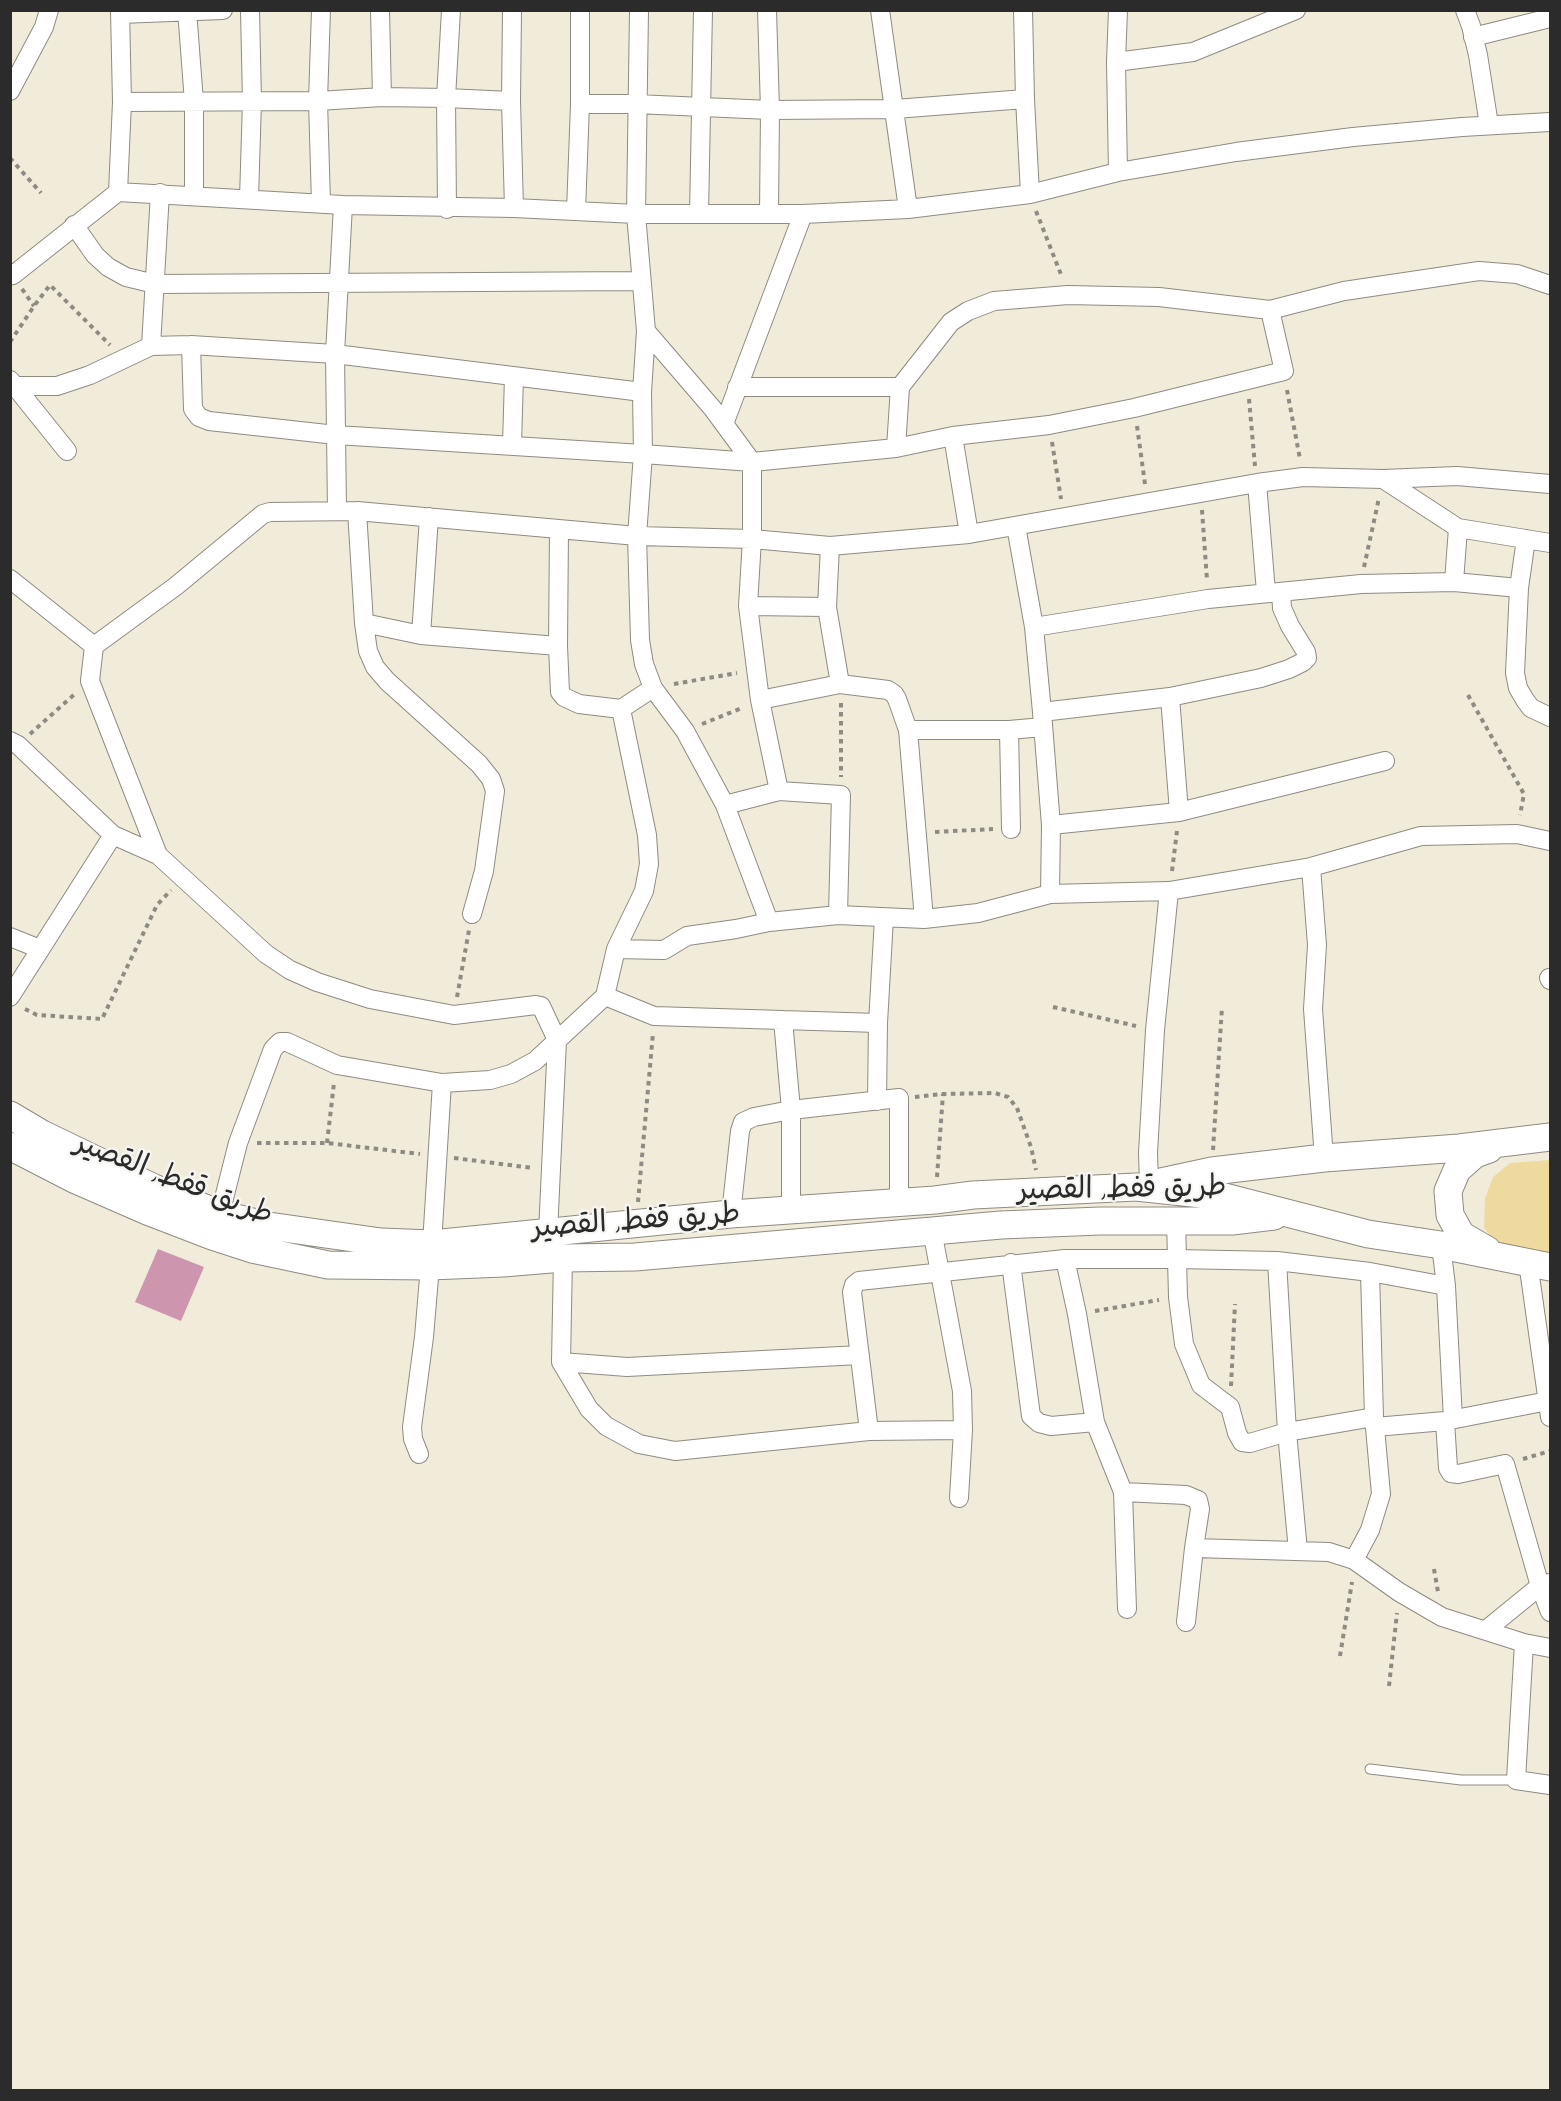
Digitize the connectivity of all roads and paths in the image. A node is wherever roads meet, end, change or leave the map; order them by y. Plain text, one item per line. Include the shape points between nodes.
1 (49, 10) edge
2 (223, 10) edge
3 (250, 10) edge
4 (321, 10) edge
5 (380, 10) edge
6 (451, 10) edge
7 (512, 10) edge
8 (580, 10) edge
9 (639, 10) edge
10 (703, 10) edge
11 (767, 10) edge
12 (879, 10) edge
13 (1023, 10) edge
14 (1118, 10) edge
15 (1296, 10) edge
16 (1465, 10) edge
17 (187, 11) edge
18 (120, 12) edge
19 (1551, 18) edge
20 (1473, 37) junction
21 (1116, 62) junction
22 (10, 92) edge
23 (382, 98) junction
24 (446, 98) junction
25 (1025, 99) junction
26 (318, 100) junction
27 (252, 101) junction
28 (511, 101) junction
29 (122, 102) junction
30 (194, 102) junction
31 (580, 104) junction
32 (636, 104) junction
33 (702, 106) junction
34 (895, 109) junction
35 (770, 110) junction
36 (1551, 122) edge
37 (1489, 125) junction
38 (10, 158) edge
39 (1118, 172) junction
40 (118, 192) junction
41 (41, 193) dead end
42 (160, 193) junction
43 (1030, 194) junction
44 (194, 196) junction
45 (249, 199) junction
46 (321, 203) junction
47 (343, 205) junction
48 (447, 208) junction
49 (514, 208) junction
50 (908, 209) junction
51 (576, 212) junction
52 (769, 213) junction
53 (636, 214) junction
54 (699, 214) junction
55 (804, 214) junction
56 (74, 225) junction
57 (10, 273) edge
58 (641, 281) junction
59 (154, 284) junction
60 (340, 284) junction
61 (1551, 285) edge
62 (1068, 295) junction
63 (1270, 309) junction
64 (646, 331) junction
65 (10, 342) edge
66 (191, 345) junction
67 (151, 346) junction
68 (335, 354) junction
69 (123, 359) junction
70 (1284, 370) junction
71 (514, 376) junction
72 (1248, 380) junction
73 (13, 383) edge
74 (737, 387) junction
75 (900, 387) junction
76 (642, 392) junction
77 (1134, 408) junction
78 (724, 424) junction
79 (1049, 425) junction
80 (336, 435) junction
81 (953, 436) junction
82 (512, 445) junction
83 (896, 448) junction
84 (67, 452) dead end
85 (643, 454) junction
86 (752, 462) junction
87 (1303, 477) junction
88 (1383, 479) junction
89 (1257, 483) junction
90 (1551, 484) edge
91 (1200, 494) junction
92 (1147, 504) junction
93 (337, 511) junction
94 (357, 511) junction
95 (429, 517) junction
96 (1064, 518) junction
97 (1016, 526) junction
98 (1458, 528) junction
99 (559, 530) junction
100 (969, 534) junction
101 (637, 536) junction
102 (752, 539) junction
103 (1526, 539) junction
104 (1551, 543) edge
105 (830, 546) junction
106 (10, 579) edge
107 (1454, 582) junction
108 (1361, 584) junction
109 (1519, 588) junction
110 (1273, 592) junction
111 (1208, 599) junction
112 (748, 606) junction
113 (827, 607) junction
114 (364, 623) junction
115 (1034, 627) junction
116 (421, 635) junction
117 (94, 646) junction
118 (558, 646) junction
119 (756, 669) junction
120 (90, 681) junction
121 (840, 684) junction
122 (653, 688) junction
123 (1468, 695) dead end
124 (1170, 697) junction
125 (760, 700) junction
126 (621, 709) junction
127 (1551, 717) edge
128 (1042, 719) junction
129 (908, 730) junction
130 (1009, 730) junction
131 (685, 731) junction
132 (14, 743) edge
133 (1385, 761) dead end
134 (779, 791) junction
135 (841, 795) junction
136 (725, 805) junction
137 (1179, 812) junction
138 (1051, 825) junction
139 (1011, 829) joint
140 (917, 833) junction
141 (1517, 834) junction
142 (114, 835) junction
143 (1551, 841) edge
144 (158, 855) junction
145 (1311, 867) junction
146 (183, 878) junction
147 (1169, 891) junction
148 (1050, 894) junction
149 (472, 914) joint
150 (838, 915) junction
151 (885, 918) junction
152 (924, 919) junction
153 (769, 922) junction
154 (10, 937) edge
155 (40, 949) junction
156 (616, 949) junction
157 (605, 996) junction
158 (15, 1001) edge
159 (1053, 1007) dead end
160 (1222, 1007) dead end
161 (454, 1015) junction
162 (654, 1016) junction
163 (783, 1020) junction
164 (878, 1023) junction
165 (1155, 1030) junction
166 (557, 1040) junction
167 (337, 1065) junction
168 (442, 1083) junction
169 (943, 1094) junction
170 (899, 1098) junction
171 (876, 1101) junction
172 (791, 1110) junction
173 (10, 1115) edge
174 (1551, 1137) edge
175 (1516, 1141) junction
176 (238, 1143) junction
177 (327, 1143) junction
178 (10, 1146) edge
179 (436, 1155) junction
180 (1324, 1158) junction
181 (551, 1171) junction
182 (1212, 1171) junction
183 (1143, 1186) junction
184 (1041, 1191) junction
185 (935, 1200) junction
186 (899, 1202) junction
187 (791, 1211) junction
188 (220, 1214) junction
189 (731, 1214) junction
190 (1287, 1214) junction
191 (1176, 1220) junction
192 (636, 1224) junction
193 (932, 1230) junction
194 (548, 1233) junction
195 (1441, 1245) junction
196 (431, 1255) junction
197 (563, 1258) junction
198 (1065, 1258) junction
199 (1177, 1258) junction
200 (1277, 1261) junction
201 (1530, 1262) edge
202 (1011, 1263) junction
203 (939, 1271) junction
204 (1370, 1272) junction
205 (1446, 1286) junction
206 (1178, 1297) junction
207 (1235, 1304) dead end
208 (1077, 1314) junction
209 (860, 1355) junction
210 (561, 1362) junction
211 (1230, 1407) junction
212 (1549, 1409) edge
213 (1449, 1420) junction
214 (1095, 1422) junction
215 (1375, 1422) junction
216 (963, 1430) junction
217 (869, 1431) junction
218 (1287, 1432) junction
219 (1551, 1451) edge
220 (419, 1454) dead end
221 (1505, 1464) junction
222 (1123, 1492) junction
223 (958, 1498) dead end
224 (1194, 1548) junction
225 (1298, 1551) junction
226 (1354, 1560) junction
227 (1545, 1584) edge
228 (1399, 1592) junction
229 (1127, 1609) dead end
230 (1551, 1612) edge
231 (1186, 1622) dead end
232 (1486, 1630) junction
233 (1524, 1643) junction
234 (1551, 1648) edge
235 (1340, 1656) dead end
236 (1389, 1686) dead end
237 (1370, 1769) dead end
238 (1516, 1780) junction
239 (1551, 1785) edge

1 - 22 street
2 - 17 street
3 - 27 street
4 - 26 street
5 - 23 street
6 - 24 street
7 - 28 street
8 - 31 street
9 - 32 street
10 - 33 street
11 - 35 street
12 - 34 street
13 - 25 street
14 - 21 street
15 - 21 street via 1193,52
16 - 20 street
17 - 18 street
17 - 30 street
18 - 29 street
19 - 20 street
20 - 37 street
21 - 39 street
23 - 24 street
23 - 26 street
24 - 28 street
24 - 48 street
25 - 34 street
25 - 43 street
26 - 27 street
26 - 46 street
27 - 30 street
27 - 45 street
28 - 49 street
29 - 30 street
29 - 40 street
30 - 44 street
31 - 32 street
31 - 51 street
32 - 33 street
32 - 53 street
33 - 35 street
33 - 54 street
34 - 35 street
34 - 50 street
35 - 52 street
36 - 37 street
37 - 39 street via 1353,137
38 - 41 path
39 - 43 street
40 - 42 street
40 - 56 street
42 - 44 street
42 - 59 street
43 - 50 street
43 - 62 path
44 - 45 street
45 - 46 street
46 - 47 street
47 - 48 street
47 - 60 street
48 - 49 street
49 - 51 street
50 - 55 street
51 - 53 street
52 - 54 street
52 - 55 street
53 - 54 street
53 - 58 street
55 - 74 street
56 - 57 street via 13,275
56 - 59 street via 108,267 126,277
58 - 60 street
58 - 64 street
59 - 60 street
59 - 67 street
60 - 68 street
61 - 63 street via 1516,274 1479,271 1344,291
62 - 63 street via 1159,297
62 - 75 street via 994,301 968,311 951,322
63 - 70 street
64 - 76 street
64 - 78 street
65 - 69 path via 50,285
66 - 67 street
66 - 68 street
66 - 80 street via 193,409 199,417
67 - 69 street
68 - 71 street
68 - 80 street
69 - 73 street via 57,386
70 - 72 street
70 - 87 path
71 - 76 street
71 - 82 street
72 - 77 street
72 - 89 path
73 - 84 street
74 - 75 street
74 - 78 street
75 - 83 street
76 - 85 street
77 - 79 street
77 - 92 path
78 - 86 street
79 - 81 street
79 - 96 path
80 - 82 street
80 - 93 street
81 - 83 street
81 - 100 street
82 - 85 street
83 - 86 street
85 - 86 street
85 - 101 street
86 - 102 street
87 - 88 street
87 - 89 street
88 - 90 street via 1457,476
88 - 98 street
88 - 108 path
89 - 91 street
89 - 110 street
91 - 92 street
91 - 111 path
92 - 96 street
93 - 94 street
93 - 117 street via 263,514 176,586
94 - 95 street
94 - 114 street
95 - 99 street
95 - 116 street
96 - 97 street
97 - 100 street
97 - 115 street
98 - 103 street
98 - 107 street
99 - 101 street
99 - 118 street
100 - 105 street
101 - 102 street
101 - 122 street via 640,640
102 - 105 street
102 - 112 street
103 - 104 street
103 - 109 street
105 - 113 street
106 - 117 street
107 - 108 street
107 - 109 street
108 - 110 street
109 - 127 street via 1515,672 1518,688 1531,708
110 - 111 street
110 - 124 street via 1306,652 1303,662 1261,678
111 - 115 street
112 - 113 street
112 - 119 street
113 - 121 street
114 - 116 street
114 - 149 street via 375,667 491,779 495,791 484,871
115 - 128 street
116 - 118 street
117 - 120 street
118 - 126 street via 560,692 564,698 579,704
119 - 122 path
119 - 125 street
120 - 132 path
120 - 144 street
121 - 125 street
121 - 129 street via 894,694
121 - 135 path
122 - 126 street
122 - 131 street
123 - 141 path via 1524,794
124 - 128 street
124 - 137 street
125 - 131 path
125 - 134 street
126 - 156 street via 647,835 649,864 645,891
128 - 130 street
128 - 138 street
129 - 130 street
129 - 140 street
130 - 139 street
131 - 136 street
132 - 142 street
133 - 137 street
134 - 135 street
134 - 136 street
135 - 150 street
136 - 153 street
137 - 138 street
137 - 147 path
138 - 148 street
139 - 140 path
140 - 152 street
141 - 143 street
141 - 145 street via 1421,836
142 - 144 street
142 - 155 street
144 - 146 street
145 - 147 street
145 - 180 street via 1317,945 1313,1009
146 - 158 path via 157,905 102,1019 37,1015
146 - 161 street via 266,954 290,970 370,999
147 - 148 street
147 - 165 street
148 - 152 street via 978,913
149 - 161 path
150 - 151 street
150 - 153 street
151 - 152 street
151 - 164 street
153 - 156 street via 687,936 664,950
154 - 155 street
155 - 158 street
156 - 157 street
157 - 162 street
157 - 166 street
159 - 165 path
160 - 182 path
161 - 166 street via 539,1005
162 - 163 street
162 - 192 path
163 - 164 street
163 - 172 street
164 - 171 street
165 - 183 street
166 - 168 street via 535,1061 511,1074 490,1080
166 - 181 street
167 - 168 street
167 - 176 street via 280,1042 273,1049
167 - 177 path
168 - 179 street
169 - 170 path
169 - 184 path via 995,1093 1008,1097 1017,1108 1031,1147
169 - 185 path
170 - 171 street
170 - 186 street
171 - 172 street
172 - 187 street
172 - 189 street via 743,1122
173 - 188 main road, طريق قفط, القصير via 123,1173
174 - 175 main road, طريق قفط, القصير
175 - 180 main road, طريق قفط, القصير
175 - 201 main road via 1475,1154 1457,1170 1448,1191 1449,1215 1461,1235 1479,1246
176 - 177 path
176 - 188 street
177 - 179 path
178 - 196 main road, طريق قفط, القصير via 147,1211 252,1249 328,1265
179 - 181 path
179 - 196 street
180 - 182 main road, طريق قفط, القصير
181 - 194 street
182 - 183 main road, طريق قفط, القصير
183 - 184 main road, طريق قفط, القصير
183 - 190 main road, طريق قفط, القصير via 1221,1196
184 - 185 main road, طريق قفط, القصير
185 - 186 main road, طريق قفط, القصير
186 - 187 main road, طريق قفط, القصير
187 - 189 main road, طريق قفط, القصير
188 - 196 main road, طريق قفط, القصير via 269,1226 381,1242
189 - 192 main road, طريق قفط, القصير
190 - 191 main road, طريق قفط, القصير via 1232,1221
190 - 195 main road, طريق قفط, القصير via 1368,1234
191 - 193 main road, طريق قفط, القصير
191 - 199 street
192 - 194 main road, طريق قفط, القصير
193 - 197 main road, طريق قفط, القصير via 635,1257
193 - 203 street
194 - 196 main road, طريق قفط, القصير
195 - 201 main road, طريق قفط, القصير
195 - 205 street
196 - 197 main road, طريق قفط, القصير via 503,1263
196 - 220 street via 412,1427
197 - 210 street
198 - 199 street
198 - 202 street
198 - 208 street
199 - 200 street
199 - 206 street
200 - 204 street
200 - 218 street
201 - 212 street
202 - 203 street
202 - 214 street via 1031,1416 1051,1426
203 - 209 street via 869,1279 854,1285
203 - 216 street via 962,1391
204 - 205 street
204 - 215 street
205 - 213 street
206 - 208 path
206 - 211 street via 1191,1365 1201,1385
207 - 211 path
208 - 214 street
209 - 210 street via 627,1366
209 - 217 street
210 - 217 street via 589,1409 606,1426 639,1444 675,1451
211 - 218 street via 1242,1442
212 - 213 street
213 - 215 street
213 - 221 street via 1451,1473
214 - 222 street
215 - 218 street
215 - 226 street via 1381,1494 1370,1530
216 - 217 street
216 - 223 street
218 - 225 street
219 - 221 path
221 - 227 street
222 - 224 street via 1186,1495 1198,1500
222 - 229 street
224 - 225 street
224 - 231 street
225 - 226 street via 1329,1552
226 - 228 street
226 - 235 path
227 - 230 street
227 - 232 street
228 - 232 street via 1442,1617
228 - 236 path
232 - 233 street
233 - 234 street
233 - 238 street
237 - 238 lane via 1461,1780
238 - 239 street

